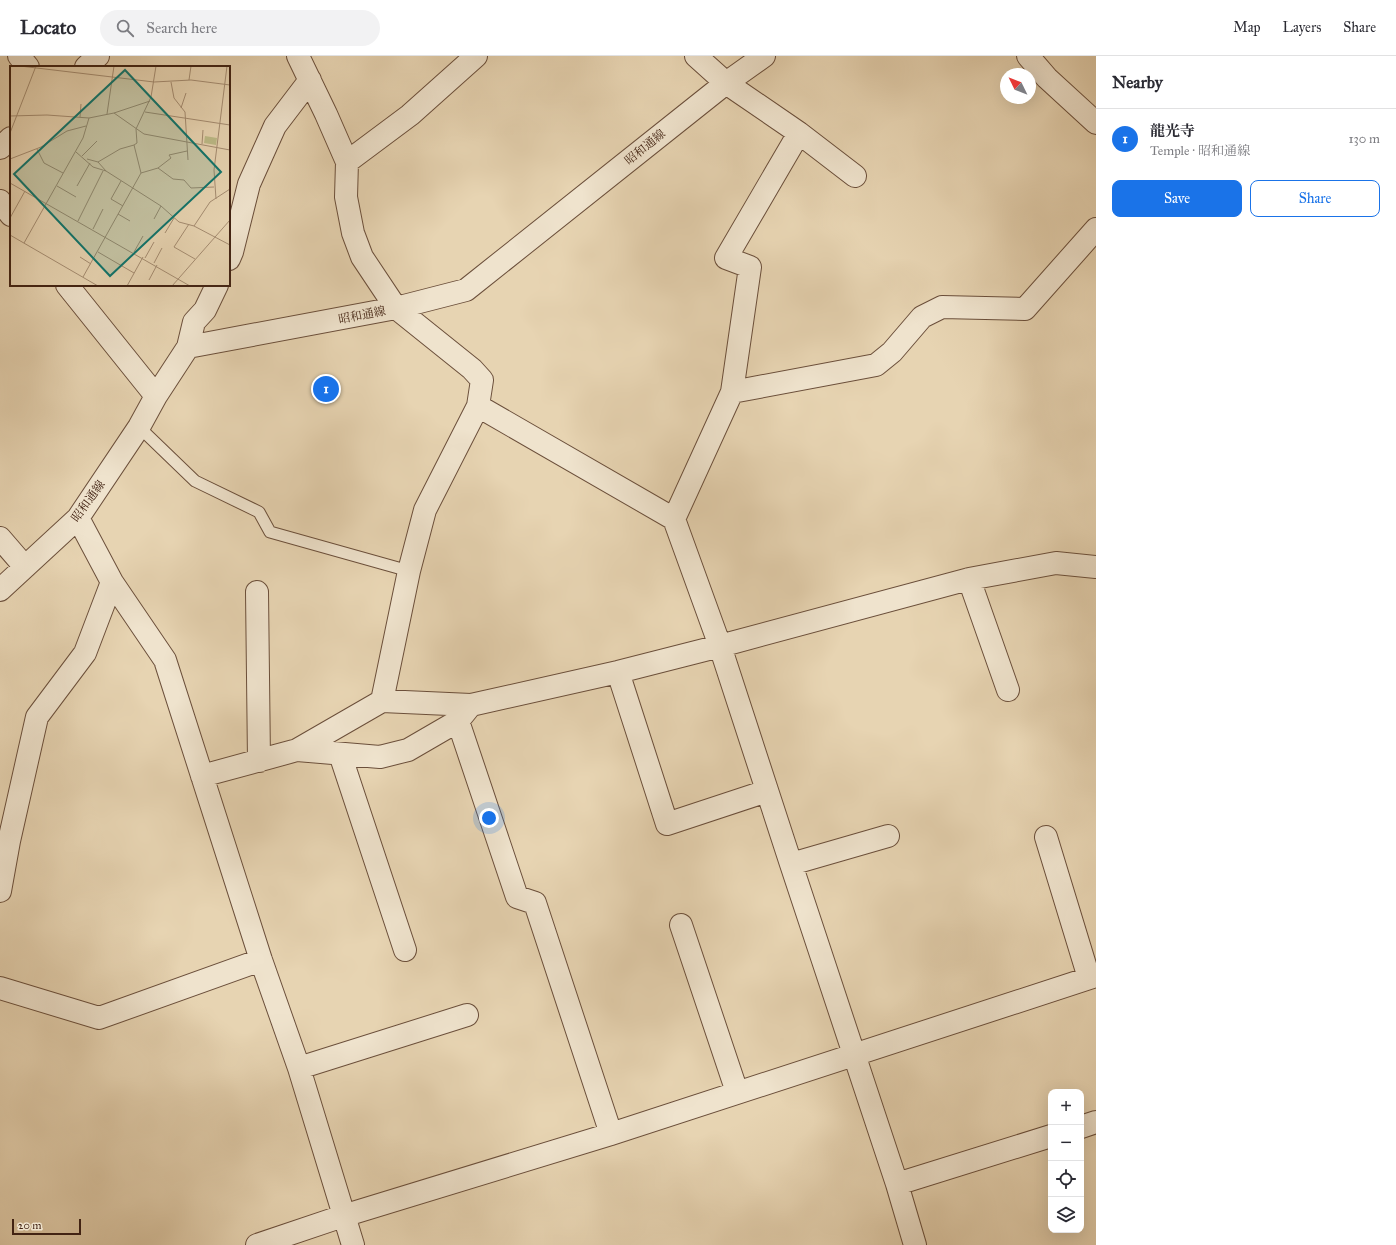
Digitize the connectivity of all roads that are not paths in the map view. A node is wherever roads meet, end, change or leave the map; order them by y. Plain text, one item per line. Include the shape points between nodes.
1 (19, 56) edge
2 (98, 56) edge
3 (298, 56) edge
4 (476, 56) edge
5 (696, 56) edge
6 (764, 56) edge
7 (1028, 56) edge
8 (27, 66) edge
9 (87, 66) edge
10 (310, 80) junction
11 (726, 82) junction
12 (1096, 122) edge
13 (799, 133) junction
14 (10, 139) edge
15 (0, 148) edge
16 (347, 162) junction
17 (855, 176) dead end
18 (0, 201) edge
19 (10, 214) edge
20 (1096, 229) edge
21 (230, 257) edge
22 (68, 286) edge
23 (217, 286) edge
24 (396, 308) junction
25 (188, 347) junction
26 (732, 392) junction
27 (156, 396) junction
28 (478, 406) junction
29 (139, 427) junction
30 (78, 518) junction
31 (674, 519) junction
32 (0, 538) edge
33 (1096, 567) edge
34 (25, 568) junction
35 (409, 571) junction
36 (969, 579) junction
37 (112, 582) junction
38 (0, 590) edge
39 (257, 592) dead end
40 (720, 646) junction
41 (618, 672) junction
42 (1008, 690) dead end
43 (382, 701) junction
44 (465, 713) junction
45 (297, 750) junction
46 (340, 754) junction
47 (259, 761) junction
48 (202, 776) junction
49 (767, 792) junction
50 (888, 836) dead end
51 (1046, 837) dead end
52 (790, 864) junction
53 (0, 891) edge
54 (681, 925) dead end
55 (405, 950) dead end
56 (261, 960) junction
57 (1093, 977) edge
58 (0, 988) edge
59 (467, 1015) dead end
60 (853, 1054) junction
61 (299, 1068) junction
62 (737, 1092) junction
63 (1096, 1122) edge
64 (1084, 1126) edge
65 (611, 1134) junction
66 (1048, 1137) edge
67 (897, 1184) junction
68 (343, 1216) junction
69 (257, 1245) edge
70 (353, 1245) edge
71 (915, 1245) edge

1 - 8 street
2 - 9 street
3 - 10 street
4 - 16 street via 410,115
5 - 11 street
6 - 11 street, 昭和通線
7 - 12 street via 1047,78
10 - 16 street
10 - 21 street via 275,126 249,184
11 - 13 street
11 - 24 street, 昭和通線 via 466,290
13 - 17 street
13 - 26 street via 726,258 750,267
14 - 15 street
16 - 24 street via 346,197 353,233 362,257
18 - 19 street
20 - 26 street via 1025,308 942,307 922,317 892,352 876,364
22 - 27 street
23 - 25 street via 205,310 194,322
24 - 25 street, 昭和通線
24 - 28 street via 472,369 482,380
25 - 27 street, 昭和通線
26 - 31 street
27 - 29 street, 昭和通線
28 - 31 street
28 - 35 street via 425,510
29 - 30 street, 昭和通線
29 - 35 lane via 195,481 259,512 270,532
30 - 34 street, 昭和通線
30 - 37 street
31 - 40 street
32 - 34 street
33 - 36 street via 1056,563
34 - 38 street, 昭和通線
35 - 43 street
36 - 40 street
36 - 42 street
37 - 48 street via 165,660
37 - 53 street via 85,653 37,717
39 - 47 street
40 - 41 street
40 - 49 street
41 - 44 street
41 - 49 street via 667,824
43 - 44 street
43 - 45 street
44 - 46 street via 408,750 380,757
44 - 65 street via 517,897 535,903
45 - 46 street
45 - 47 street
46 - 55 street
47 - 48 street
48 - 56 street
49 - 52 street
50 - 52 street
51 - 57 street
52 - 60 street
54 - 62 street
56 - 58 street via 99,1018
56 - 61 street
57 - 60 street
59 - 61 street
60 - 62 street
60 - 67 street
61 - 68 street
62 - 65 street
63 - 64 street
65 - 68 street
66 - 67 street
67 - 71 street
68 - 69 street
68 - 70 street

